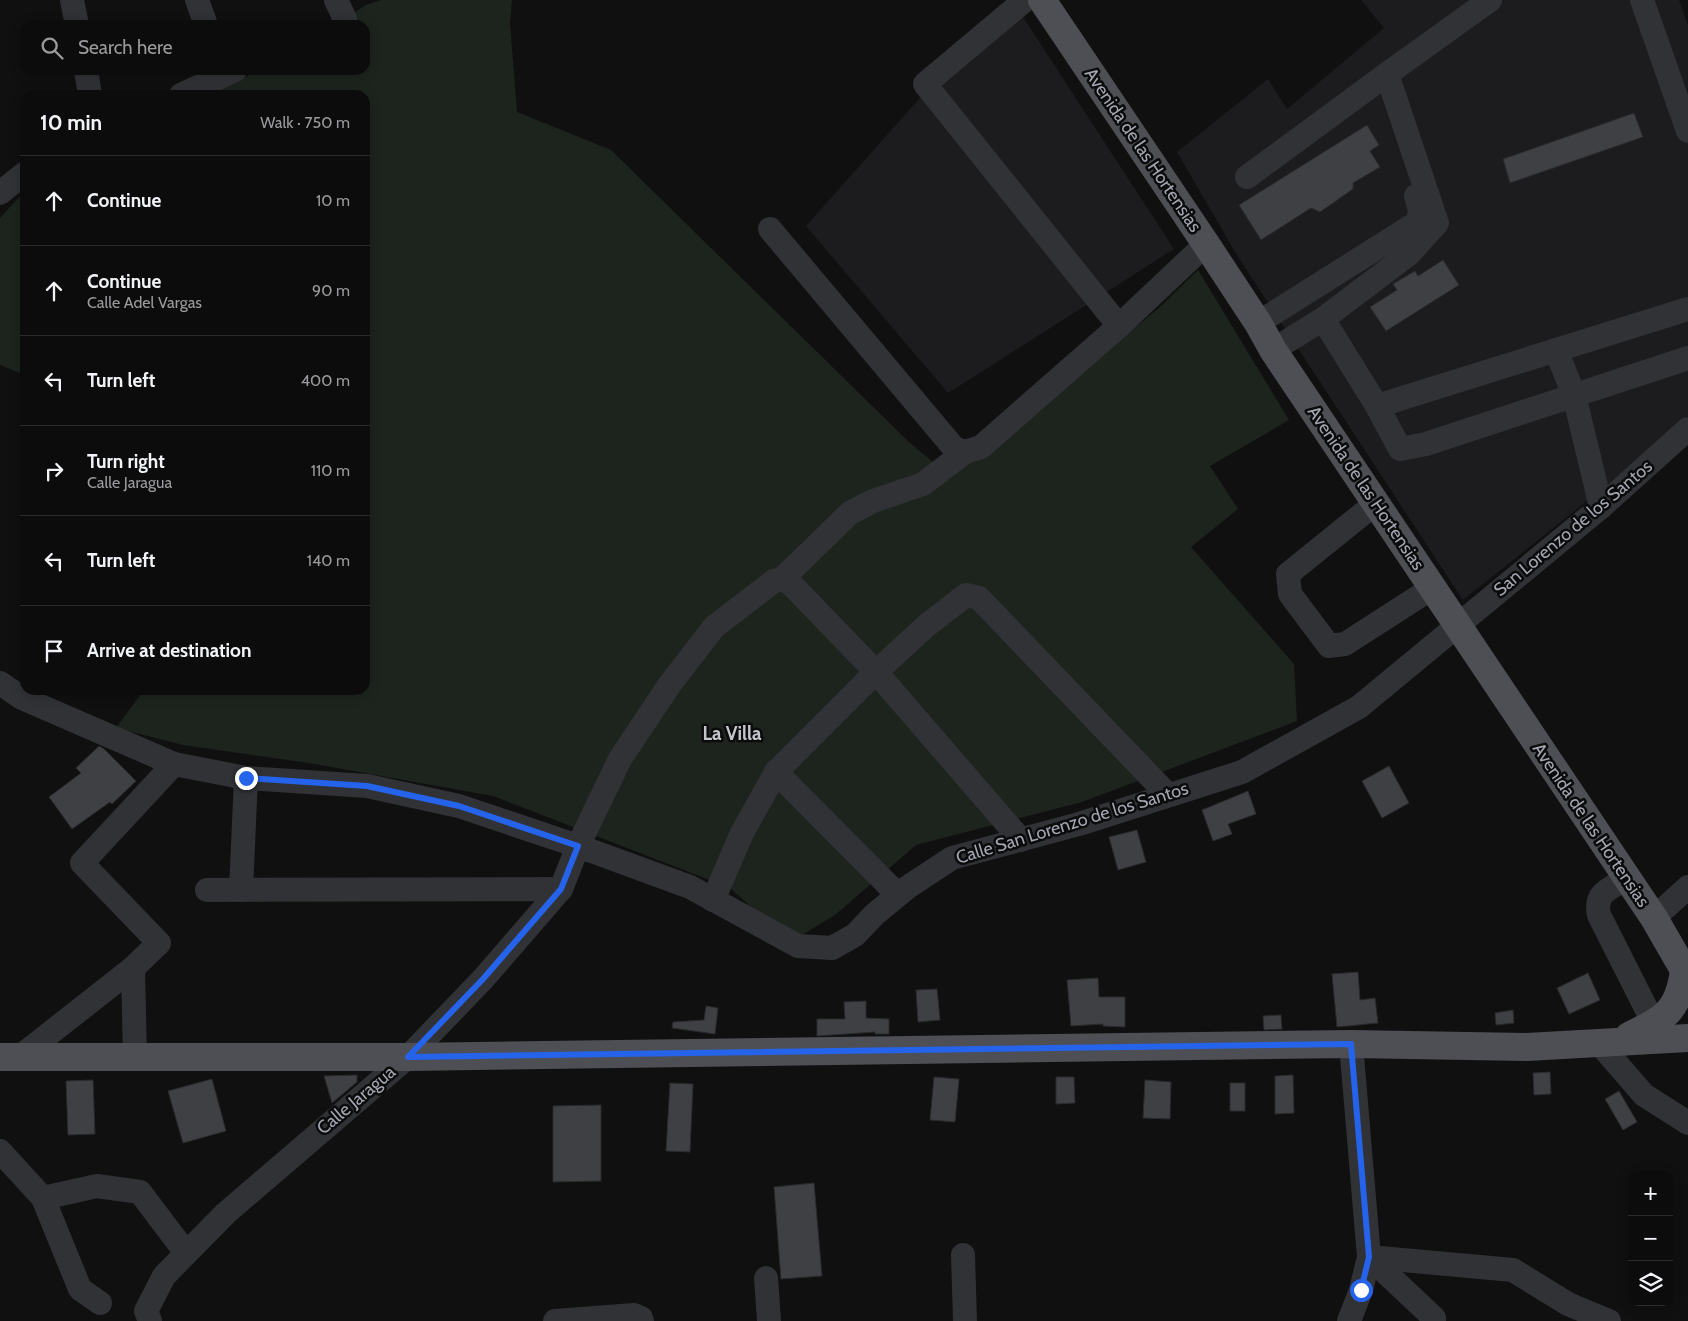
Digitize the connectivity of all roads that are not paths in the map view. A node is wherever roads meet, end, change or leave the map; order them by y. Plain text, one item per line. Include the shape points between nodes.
1 (72, 0) edge
2 (197, 0) edge
3 (336, 0) edge
4 (1025, 0) edge
5 (1042, 0) edge
6 (1470, 0) edge
7 (1490, 0) edge
8 (1642, 0) edge
9 (1653, 0) edge
10 (76, 20) edge
11 (204, 20) edge
12 (345, 20) edge
13 (87, 75) edge
14 (221, 75) edge
15 (1382, 77) junction
16 (89, 90) edge
17 (190, 90) edge
18 (1688, 99) edge
19 (1688, 130) edge
20 (20, 176) edge
21 (1247, 177) dead end
22 (0, 193) edge
23 (770, 229) dead end
24 (1206, 244) junction
25 (1688, 309) edge
26 (1323, 318) junction
27 (1258, 323) junction
28 (1688, 325) edge
29 (1119, 326) junction
30 (1273, 350) junction
31 (1559, 357) junction
32 (1688, 358) edge
33 (1574, 395) junction
34 (1380, 412) junction
35 (1688, 429) edge
36 (965, 452) junction
37 (1376, 503) junction
38 (1601, 507) junction
39 (782, 580) junction
40 (1432, 588) junction
41 (1457, 626) junction
42 (876, 672) junction
43 (0, 683) edge
44 (174, 764) junction
45 (776, 772) junction
46 (246, 778) junction
47 (1168, 795) junction
48 (1021, 840) junction
49 (578, 846) junction
50 (1627, 878) junction
51 (1688, 887) edge
52 (561, 889) junction
53 (206, 890) dead end
54 (241, 890) junction
55 (898, 895) junction
56 (713, 900) junction
57 (1654, 918) junction
58 (133, 968) junction
59 (1686, 974) edge
60 (1654, 1024) junction
61 (1688, 1038) edge
62 (1608, 1042) junction
63 (1351, 1044) junction
64 (135, 1056) junction
65 (11, 1057) edge
66 (408, 1057) junction
67 (1688, 1058) edge
68 (1688, 1123) edge
69 (0, 1151) edge
70 (43, 1198) junction
71 (186, 1253) junction
72 (963, 1255) dead end
73 (1369, 1257) junction
74 (766, 1278) dead end
75 (100, 1303) dead end
76 (1438, 1320) edge
77 (150, 1321) edge
78 (555, 1321) edge
79 (642, 1321) edge
80 (769, 1321) edge
81 (965, 1321) edge
82 (1349, 1321) edge
83 (1609, 1321) edge

1 - 10 street
2 - 11 street
3 - 12 street
4 - 29 street via 925,84
5 - 24 main road, Avenida de las Hortensias
6 - 15 street via 1373,71
7 - 15 street
8 - 19 street
9 - 18 street
13 - 16 street
14 - 17 street
15 - 21 street
15 - 26 street via 1437,223 1409,254
15 - 27 street via 1420,210 1418,222
20 - 22 street
23 - 36 street via 954,448
24 - 27 main road, Avenida de las Hortensias
24 - 29 street, Calle Jaragua
25 - 31 street
26 - 30 street
26 - 34 street
27 - 30 main road, Avenida de las Hortensias
28 - 31 street
29 - 36 street, Calle Jaragua via 980,447
30 - 37 main road, Avenida de las Hortensias
31 - 33 street
31 - 34 street
32 - 33 street
33 - 34 street via 1426,444 1400,449
33 - 38 street
35 - 38 street, San Lorenzo de los Santos
36 - 39 street, Calle Jaragua via 923,484 873,501 850,513
37 - 40 main road, Avenida de las Hortensias
37 - 40 street via 1288,574 1290,594 1329,646 1345,644
38 - 41 street, San Lorenzo de los Santos
39 - 42 street via 790,583
39 - 49 street, Calle Jaragua via 774,580 714,627 670,684 620,759
40 - 41 main road, Avenida de las Hortensias
41 - 47 street, Calle San Lorenzo de los Santos via 1359,707 1298,743 1242,772
41 - 50 main road, Avenida de las Hortensias
42 - 45 street
42 - 47 street via 960,598 973,595
42 - 48 street
43 - 44 street, Calle San Lorenzo de los Santos via 22,698
44 - 46 street, Calle San Lorenzo de los Santos
44 - 58 street via 82,863 159,943
45 - 55 street
45 - 56 street via 742,833
46 - 49 street, Calle San Lorenzo de los Santos via 367,786 459,806
46 - 54 street
47 - 48 street, Calle San Lorenzo de los Santos
48 - 55 street, Calle San Lorenzo de los Santos via 952,858
49 - 52 street, Calle Jaragua
49 - 56 street, Calle San Lorenzo de los Santos via 690,887
50 - 57 main road, Avenida de las Hortensias
50 - 60 street via 1600,896 1597,904 1599,915
51 - 57 street
52 - 54 street
52 - 66 street, Calle Jaragua via 483,979
53 - 54 street
55 - 56 street, Calle San Lorenzo de los Santos via 854,935 832,948 798,946
57 - 59 main road, Avenida de las Hortensias
58 - 64 street
58 - 65 street
59 - 60 main road via 1676,1003
60 - 62 main road
61 - 62 main road
62 - 63 main road via 1527,1047
62 - 67 main road
62 - 68 street via 1644,1095
63 - 66 main road
63 - 73 street
64 - 65 main road
64 - 66 main road
66 - 71 street, Calle Jaragua via 226,1213
69 - 70 street
70 - 71 street via 97,1186 140,1192
70 - 75 street via 80,1289
71 - 77 street, Calle Jaragua via 164,1276 146,1312
72 - 81 street
73 - 76 street
73 - 82 street
73 - 83 street via 1513,1270 1568,1304
74 - 80 street
78 - 79 street via 634,1315

